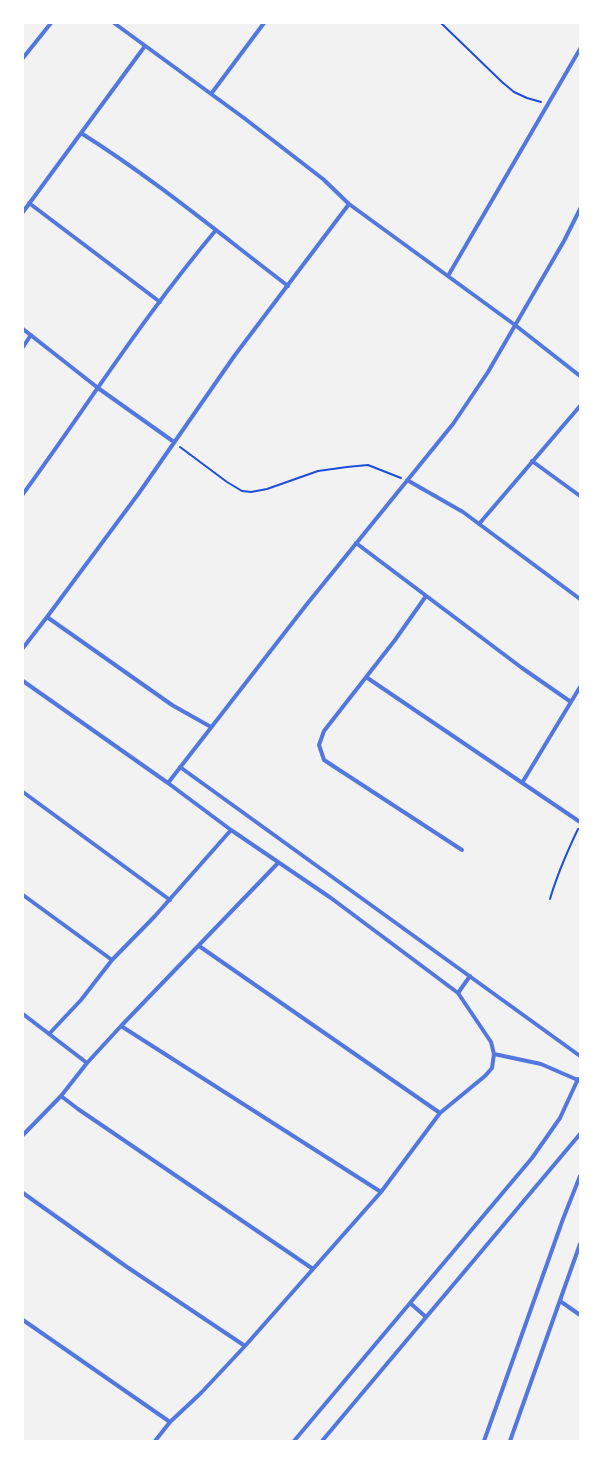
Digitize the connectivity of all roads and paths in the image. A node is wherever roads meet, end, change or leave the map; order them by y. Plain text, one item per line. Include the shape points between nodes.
1 (51, 23) edge
2 (114, 23) edge
3 (264, 23) edge
4 (441, 23) edge
5 (145, 46) junction
6 (580, 49) edge
7 (23, 58) edge
8 (211, 94) junction
9 (548, 104) junction
10 (81, 133) junction
11 (29, 203) junction
12 (349, 204) junction
13 (580, 209) edge
14 (23, 212) edge
15 (216, 230) junction
16 (448, 276) junction
17 (288, 286) junction
18 (160, 302) junction
19 (515, 325) junction
20 (23, 329) edge
21 (31, 335) junction
22 (23, 347) edge
23 (580, 376) edge
24 (98, 388) junction
25 (580, 406) edge
26 (174, 442) junction
27 (532, 461) junction
28 (407, 480) junction
29 (23, 494) edge
30 (580, 496) edge
31 (479, 524) junction
32 (356, 543) junction
33 (426, 596) junction
34 (580, 599) edge
35 (47, 617) junction
36 (23, 648) edge
37 (366, 677) junction
38 (23, 681) edge
39 (580, 687) edge
40 (571, 702) junction
41 (211, 727) junction
42 (180, 767) junction
43 (168, 783) junction
44 (522, 783) junction
45 (23, 792) edge
46 (580, 823) edge
47 (231, 830) junction
48 (462, 850) dead end
49 (278, 863) junction
50 (23, 895) edge
51 (550, 899) dead end
52 (170, 900) junction
53 (199, 946) junction
54 (112, 960) junction
55 (470, 976) junction
56 (458, 993) junction
57 (23, 1014) edge
58 (121, 1026) junction
59 (49, 1034) junction
60 (494, 1054) junction
61 (580, 1056) edge
62 (87, 1064) junction
63 (579, 1080) edge
64 (61, 1096) junction
65 (440, 1113) junction
66 (580, 1134) edge
67 (23, 1135) edge
68 (580, 1176) edge
69 (381, 1192) junction
70 (23, 1193) edge
71 (580, 1244) edge
72 (313, 1269) junction
73 (560, 1301) junction
74 (410, 1303) junction
75 (580, 1315) edge
76 (426, 1317) junction
77 (23, 1320) edge
78 (245, 1346) junction
79 (170, 1422) junction
80 (155, 1441) edge
81 (294, 1441) edge
82 (322, 1441) edge
83 (484, 1441) edge
84 (510, 1441) edge

1 - 7 street
2 - 5 street
3 - 8 street
4 - 9 path via 514,92
5 - 8 street
5 - 10 street
6 - 9 street
8 - 12 street via 323,179
9 - 16 street
10 - 11 street
10 - 15 street via 155,183
11 - 14 street
11 - 18 street
12 - 16 street
12 - 17 street
13 - 19 street
15 - 17 street
15 - 18 street
16 - 19 street
17 - 26 street via 235,355
18 - 24 street
19 - 23 street
19 - 28 street via 488,372 453,424
20 - 21 street
21 - 22 street
21 - 24 street
24 - 26 street
24 - 29 street
25 - 27 street
26 - 28 path via 242,491 267,489 318,471 368,465
26 - 35 street
27 - 30 street
27 - 31 street
28 - 31 street
28 - 32 street
31 - 34 street
32 - 33 street
32 - 41 street
33 - 37 street
33 - 40 street via 532,676
35 - 36 street
35 - 41 street via 172,705
37 - 44 street
37 - 48 street via 324,731 319,745 324,760
38 - 43 street
39 - 40 street
40 - 44 street
41 - 42 street
42 - 43 street
42 - 55 street
43 - 47 street
44 - 46 street
45 - 52 street
46 - 51 path via 562,863
47 - 49 street
47 - 52 street
49 - 53 street
49 - 56 street via 331,898
50 - 54 street
52 - 54 street
53 - 58 street
53 - 65 street
54 - 59 street via 81,1000
55 - 56 street
55 - 61 street
56 - 60 street via 491,1042
57 - 59 street
58 - 62 street
58 - 69 street
59 - 62 street
60 - 63 street via 541,1064
60 - 65 street via 492,1068 485,1076
62 - 64 street
63 - 74 street via 560,1118 532,1158
64 - 67 street
64 - 72 street
65 - 69 street
66 - 76 street
68 - 83 street
69 - 72 street
70 - 78 street
71 - 73 street
72 - 78 street
73 - 75 street
73 - 84 street
74 - 76 street
74 - 81 street
76 - 82 street
77 - 79 street
78 - 79 street
79 - 80 street

